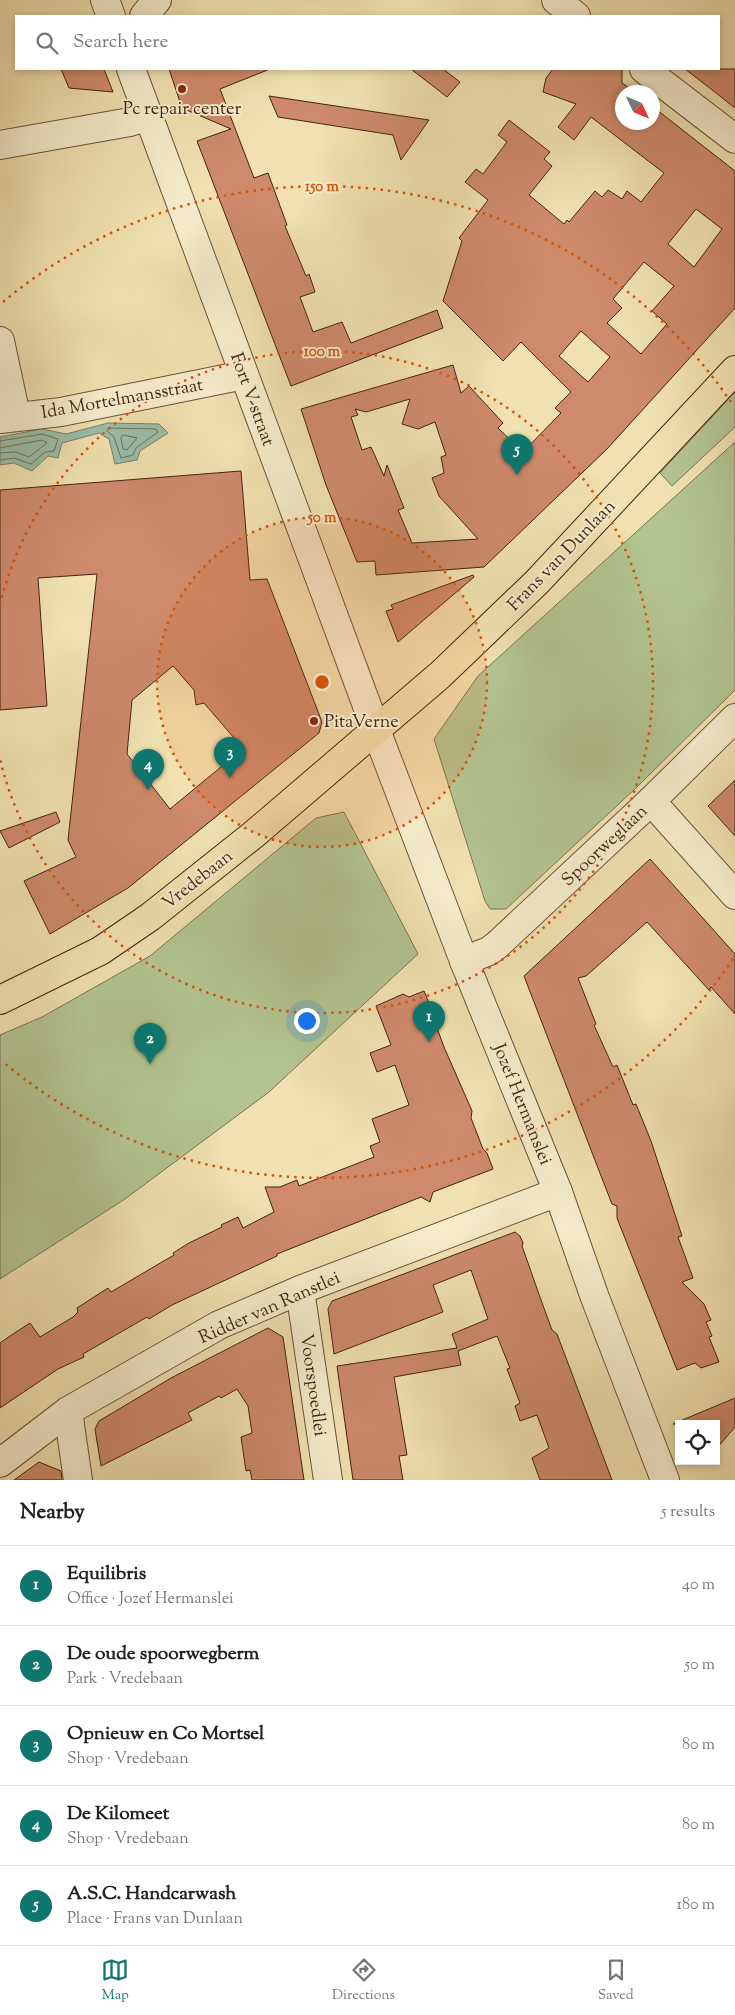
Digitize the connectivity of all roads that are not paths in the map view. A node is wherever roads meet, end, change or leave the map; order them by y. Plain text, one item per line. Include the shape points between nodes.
1 (104, 0) edge
2 (158, 0) edge
3 (556, 0) edge
4 (594, 0) edge
5 (111, 15) edge
6 (145, 15) edge
7 (575, 15) edge
8 (582, 15) edge
9 (131, 70) edge
10 (645, 70) edge
11 (149, 116) junction
12 (735, 138) edge
13 (0, 146) edge
14 (0, 341) edge
15 (735, 370) edge
16 (244, 375) junction
17 (8, 418) edge
18 (735, 718) edge
19 (376, 730) junction
20 (651, 801) junction
21 (735, 895) edge
22 (464, 961) junction
23 (0, 1000) edge
24 (558, 1192) junction
25 (300, 1290) junction
26 (68, 1411) junction
27 (0, 1463) edge
28 (78, 1480) edge
29 (328, 1480) edge
30 (665, 1480) edge

1 - 5 street
2 - 6 street
3 - 7 street
4 - 8 street
9 - 11 street, Fort V-straat
10 - 12 street
11 - 13 street
11 - 16 street, Fort V-straat
14 - 17 street
15 - 19 main road, Frans van Dunlaan via 537,582 440,676
16 - 17 street, Ida Mortelmansstraat via 61,412
16 - 19 street, Fort V-straat
18 - 20 street, Spoorweglaan
19 - 22 street, Jozef Hermanslei
19 - 23 main road, Vredebaan via 253,835 150,916 100,951
20 - 21 street
20 - 22 street, Spoorweglaan via 489,951
22 - 24 street, Jozef Hermanslei
24 - 25 street, Ridder van Ranstlei
24 - 30 street, Jozef Hermanslei
25 - 26 street, Ridder van Ranstlei via 219,1325
25 - 29 street, Voorspoedlei
26 - 27 street, Ridder van Ranstlei
26 - 28 street

